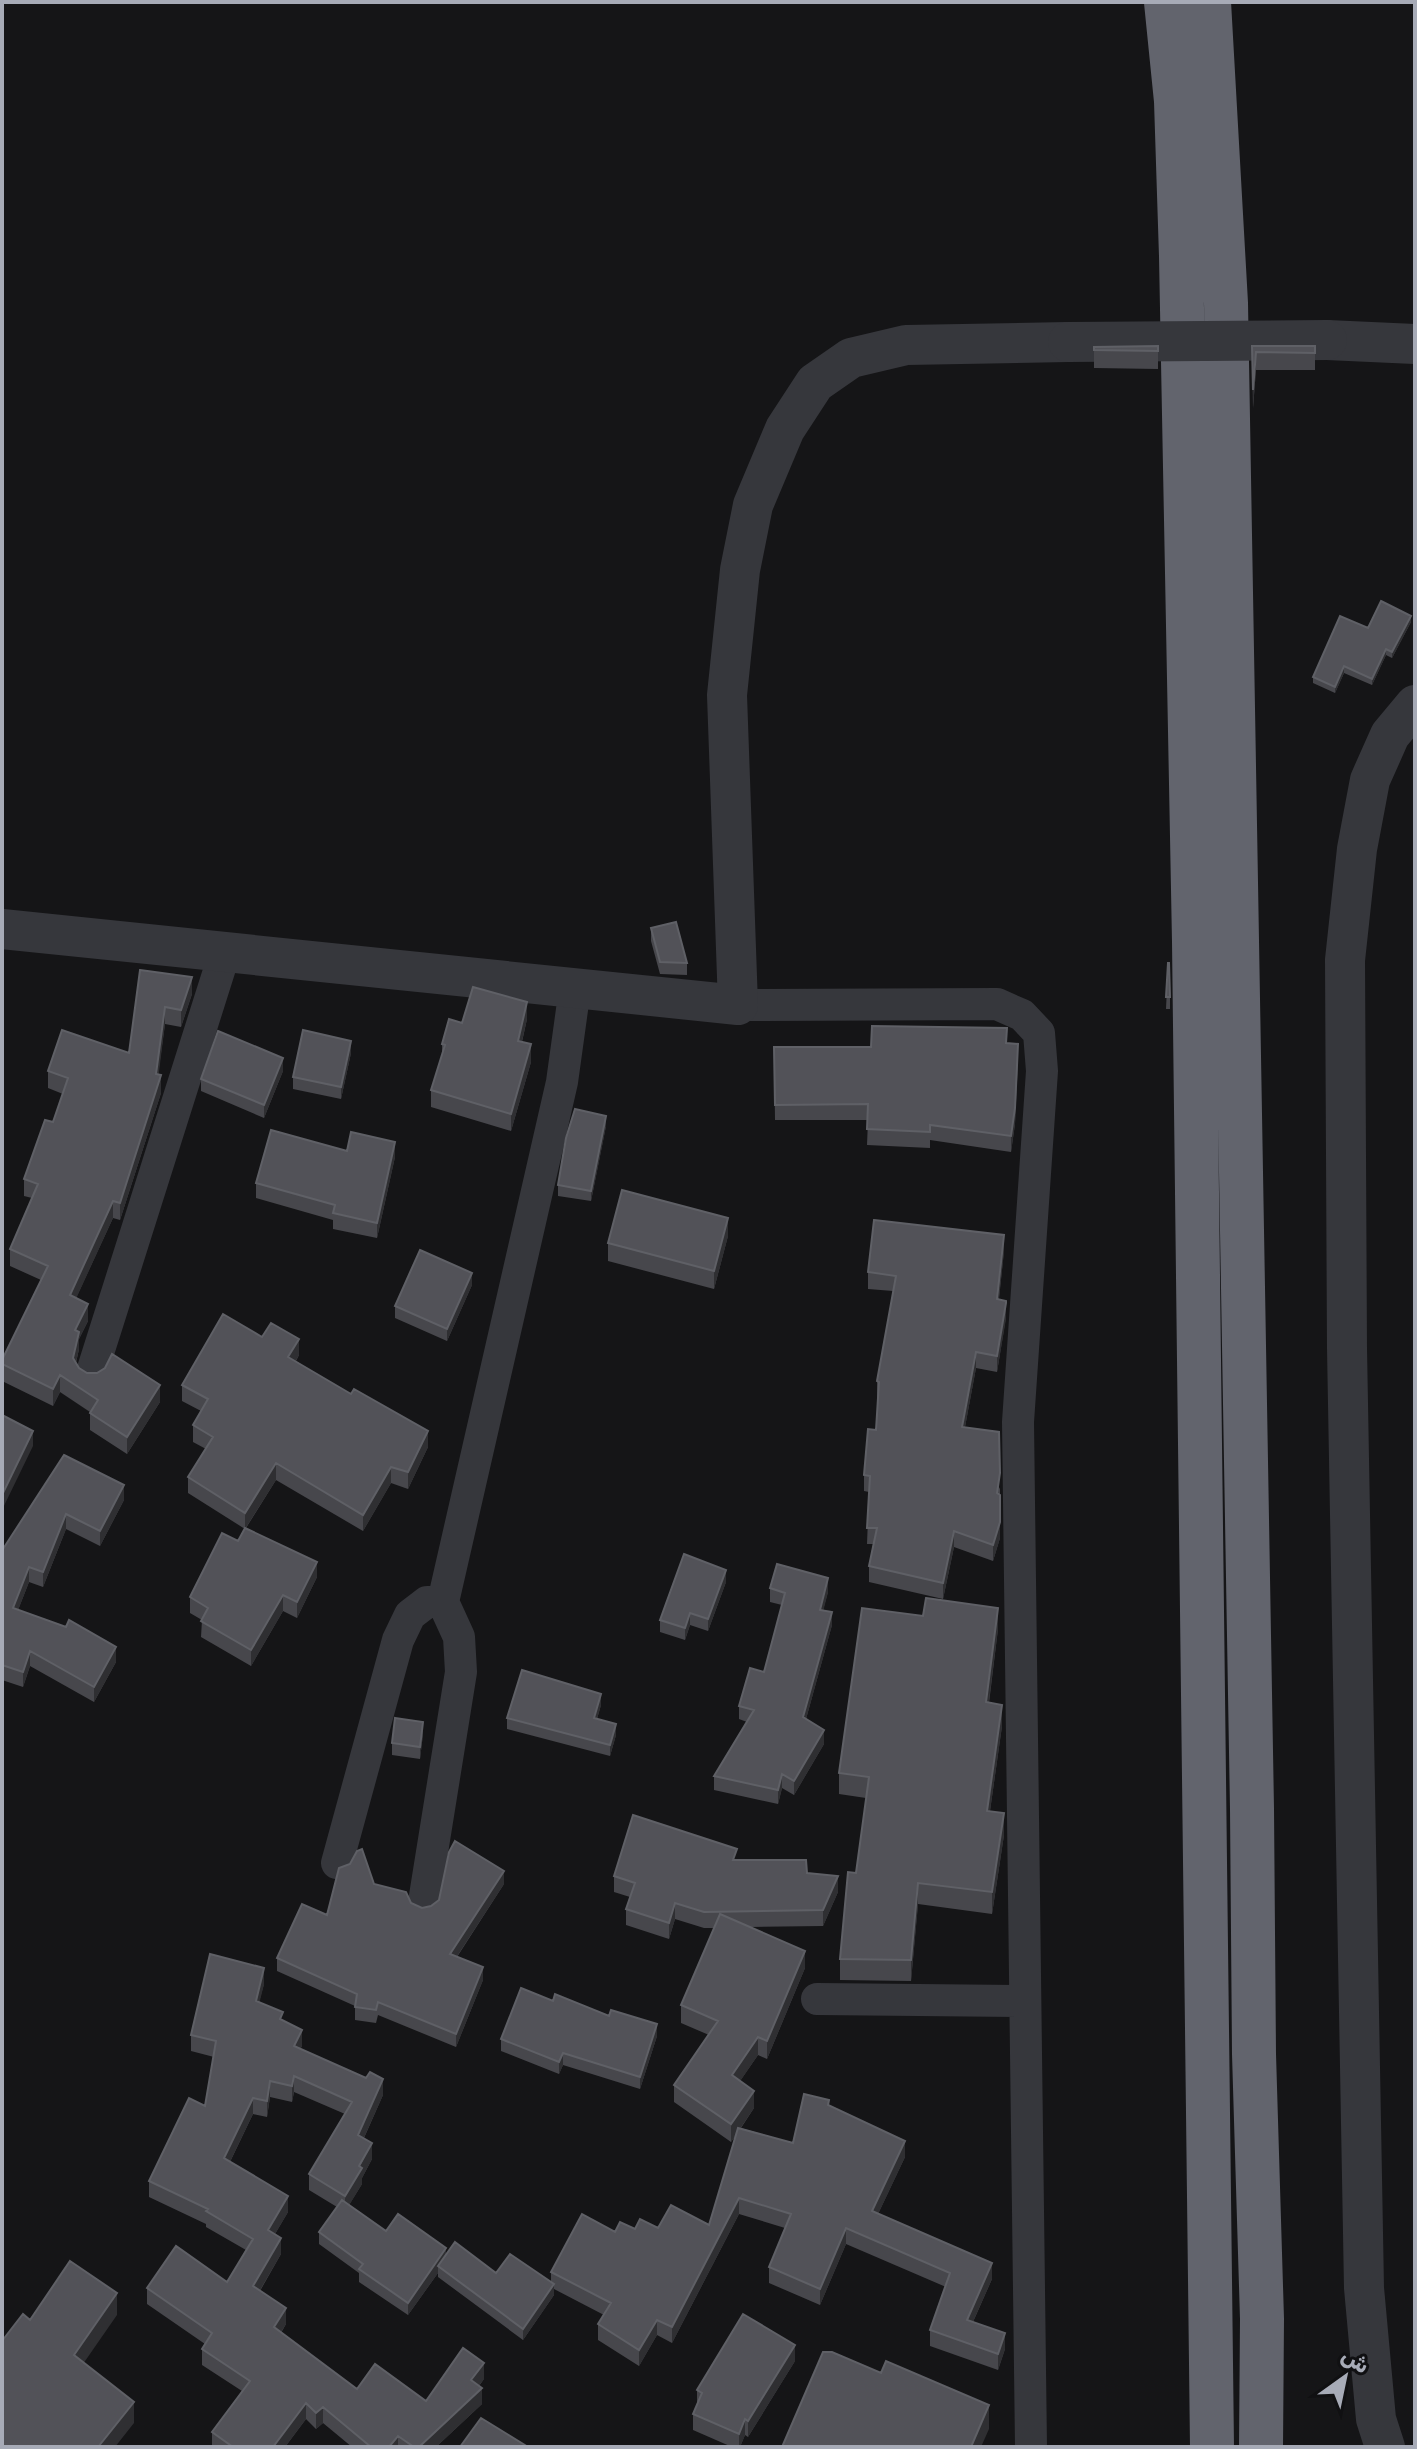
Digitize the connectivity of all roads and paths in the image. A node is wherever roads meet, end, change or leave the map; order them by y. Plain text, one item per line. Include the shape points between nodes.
1 (1166, 2) edge
2 (1209, 2) edge
3 (1415, 344) edge
4 (1415, 705) edge
5 (2, 929) edge
6 (225, 952) junction
7 (575, 988) junction
8 (738, 1005) junction
9 (92, 1372) edge
10 (443, 1602) junction
11 (337, 1863) dead end
12 (424, 1902) dead end
13 (817, 1999) dead end
14 (1025, 2001) junction
15 (1031, 2447) edge
16 (1212, 2447) edge
17 (1261, 2447) edge
18 (1385, 2447) edge

1 - 16 highway via 1176,101 1194,942
2 - 17 highway via 1226,318
3 - 8 street, bridge via 1327,340 906,345 851,358 815,383 785,429 753,505 740,570 727,695
4 - 18 street via 1390,735 1370,780 1345,960 1364,2288 1376,2419
5 - 6 street
6 - 7 street
6 - 9 street
7 - 8 street
7 - 10 street via 562,1082
8 - 14 street via 997,1004 1022,1015 1039,1033 1042,1071 1018,1422
10 - 11 street via 427,1602 410,1615 398,1640
10 - 12 street via 459,1637 461,1672
13 - 14 street
14 - 15 street

